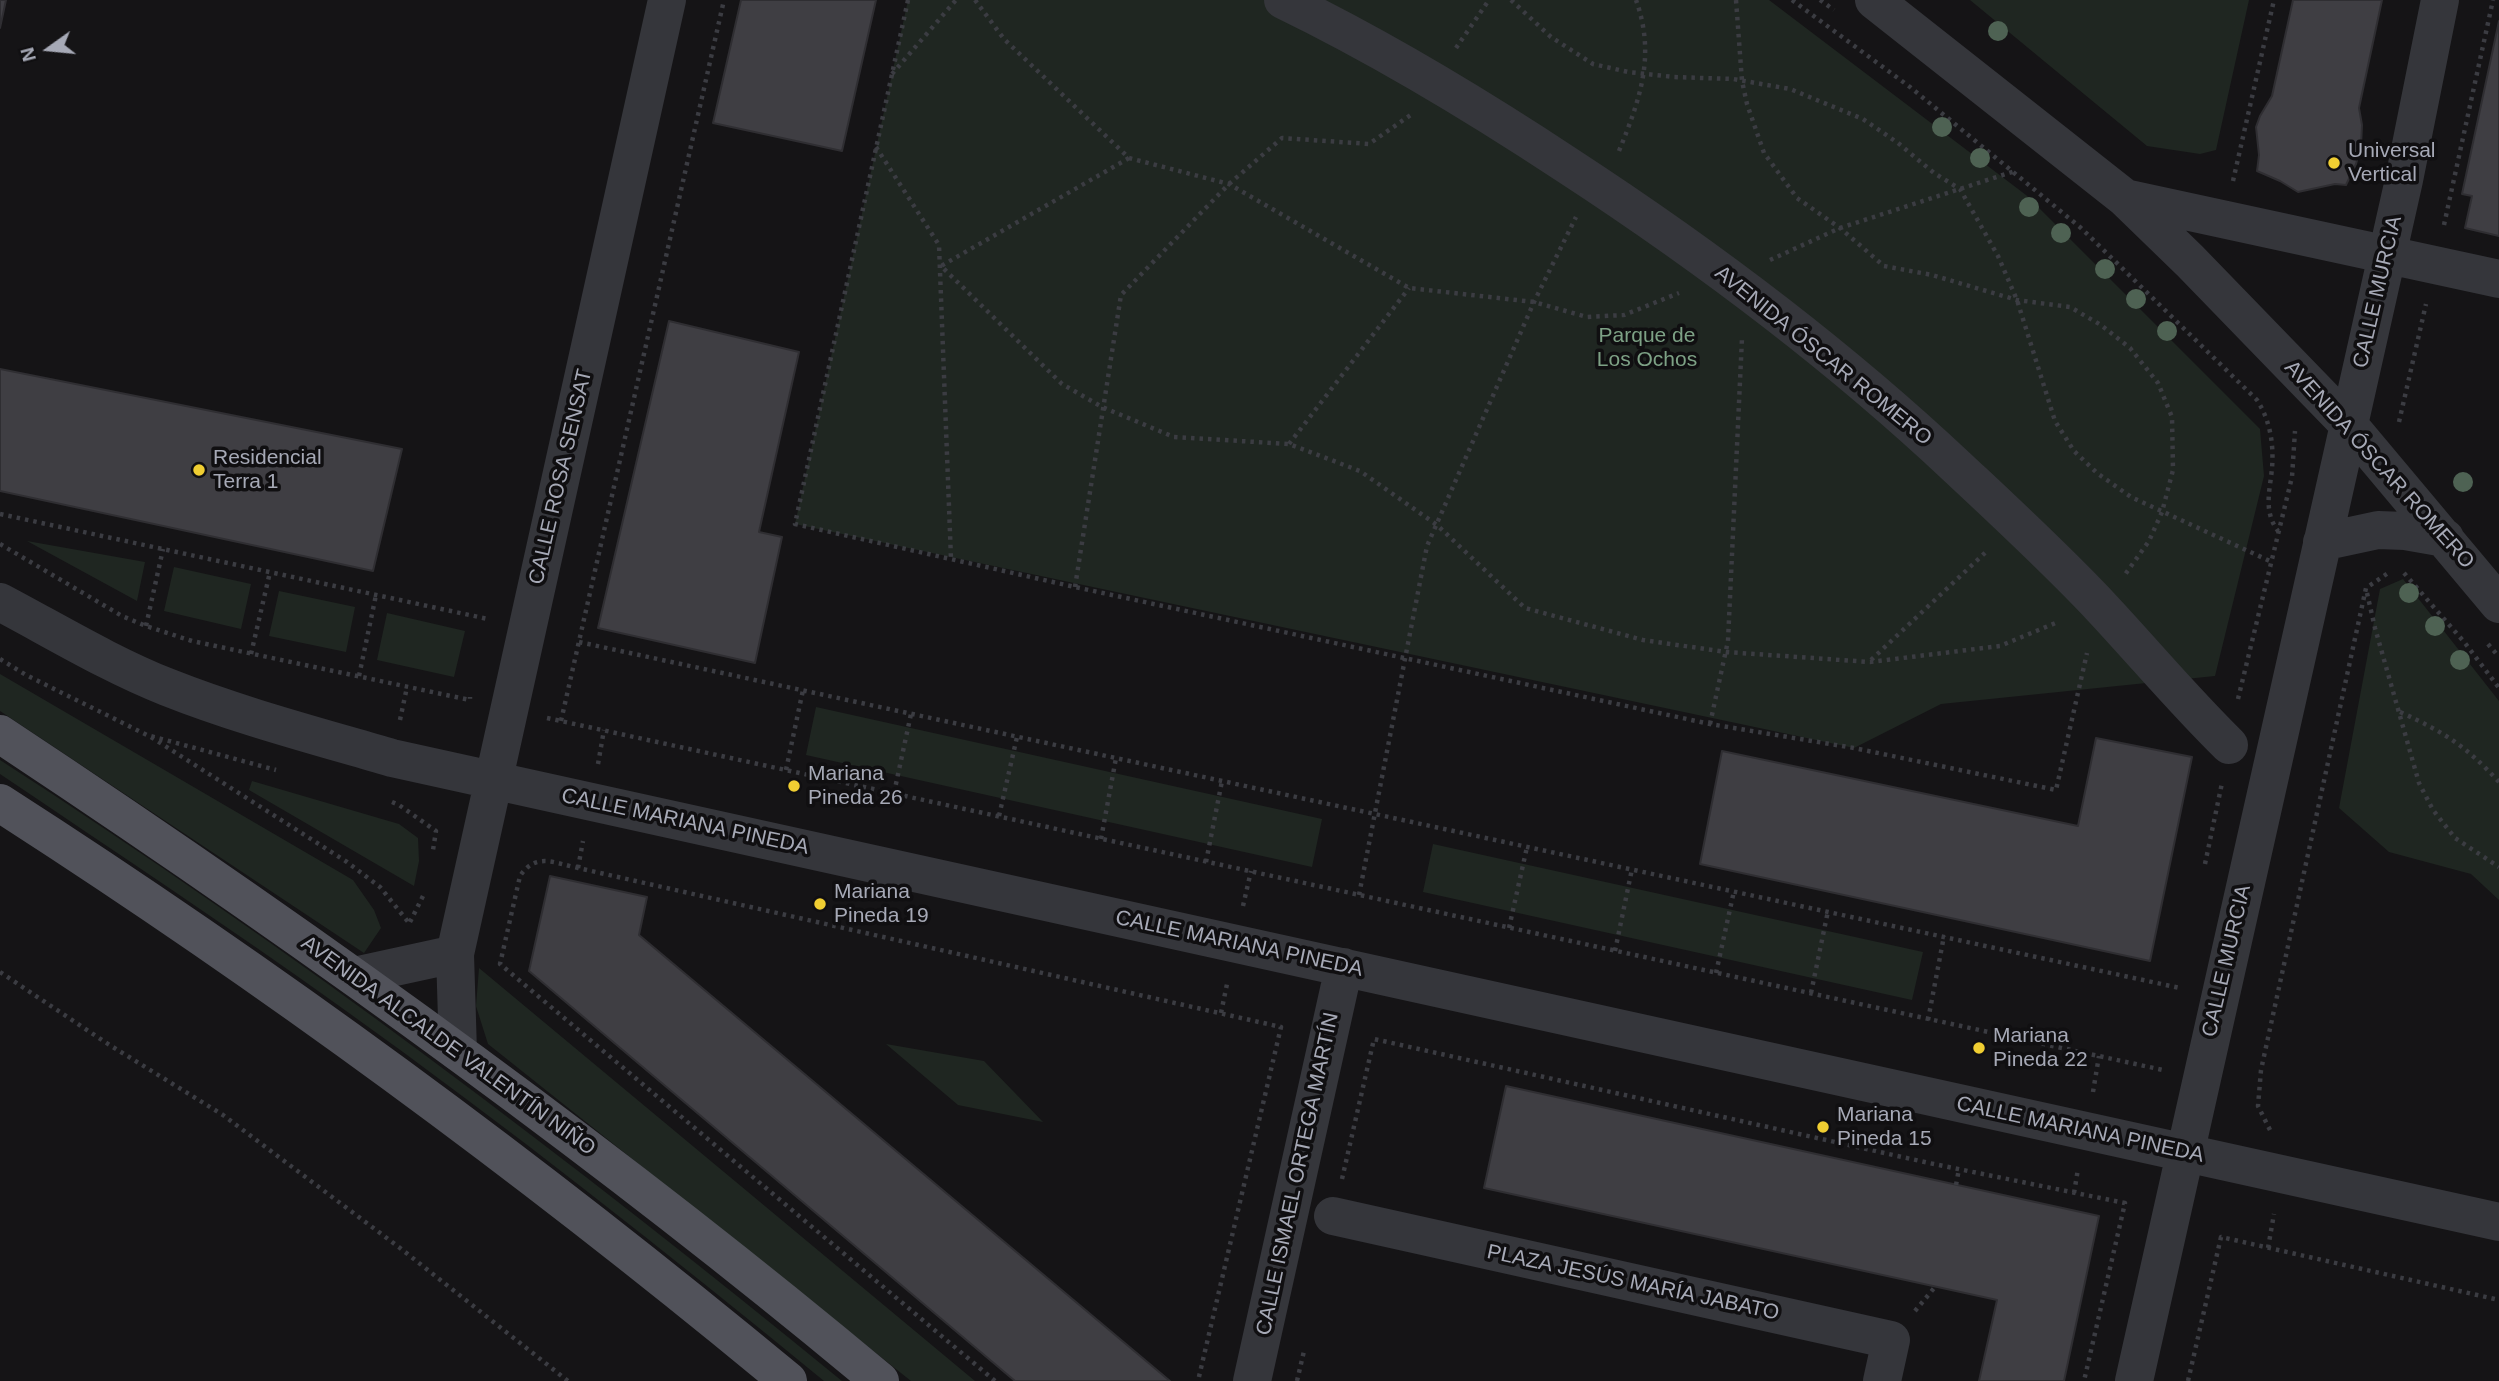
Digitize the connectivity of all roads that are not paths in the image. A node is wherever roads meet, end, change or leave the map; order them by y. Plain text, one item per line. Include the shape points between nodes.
1 (667, 0) edge
2 (1283, 0) edge
3 (2440, 0) edge
4 (1858, 8) edge
5 (2125, 198) junction
6 (2386, 255) junction
7 (2499, 279) edge
8 (2348, 425) junction
9 (2322, 542) junction
10 (2457, 552) junction
11 (0, 602) edge
12 (2499, 604) edge
13 (0, 734) edge
14 (2229, 745) road end
15 (493, 780) junction
16 (0, 803) edge
17 (455, 954) junction
18 (1343, 967) junction
19 (354, 975) junction
20 (458, 1052) junction
21 (2185, 1153) junction
22 (1334, 1216) road end
23 (2499, 1222) edge
24 (788, 1381) edge
25 (880, 1381) edge
26 (1252, 1381) edge
27 (1882, 1381) edge
28 (2134, 1381) edge

1 - 15 street, CALLE ROSA SENSAT
2 - 14 street, AVENIDA ÓSCAR ROMERO via 1494,117 1647,217 1777,313 1956,466 2098,604
3 - 6 street, CALLE MURCIA
4 - 5 street, AVENIDA ÓSCAR ROMERO via 2026,118
5 - 6 street
5 - 8 street, AVENIDA ÓSCAR ROMERO
6 - 7 street
6 - 8 street, CALLE MURCIA
8 - 9 street, CALLE MURCIA
8 - 10 street, AVENIDA ÓSCAR ROMERO
9 - 10 street via 2378,530 2405,531
9 - 21 street, CALLE MURCIA
10 - 12 street, AVENIDA ÓSCAR ROMERO
11 - 15 street, CALLE MARIANA PINEDA via 165,687 392,758
13 - 19 main road, AVENIDA ALCALDE VALENTÍN NIÑO
15 - 17 street, CALLE ROSA SENSAT
15 - 18 street, CALLE MARIANA PINEDA
16 - 24 main road via 389,1069 507,1156
17 - 19 street
17 - 20 street, CALLE ROSA SENSAT
18 - 21 street, CALLE MARIANA PINEDA
18 - 26 street, CALLE ISMAEL ORTEGA MARTÍN
19 - 20 main road, AVENIDA ALCALDE VALENTÍN NIÑO
20 - 25 main road, AVENIDA ALCALDE VALENTÍN NIÑO via 681,1219
21 - 23 street, CALLE MARIANA PINEDA
21 - 28 street, CALLE MURCIA
22 - 27 street, PLAZA JESÚS MARÍA JABATO via 1891,1340

